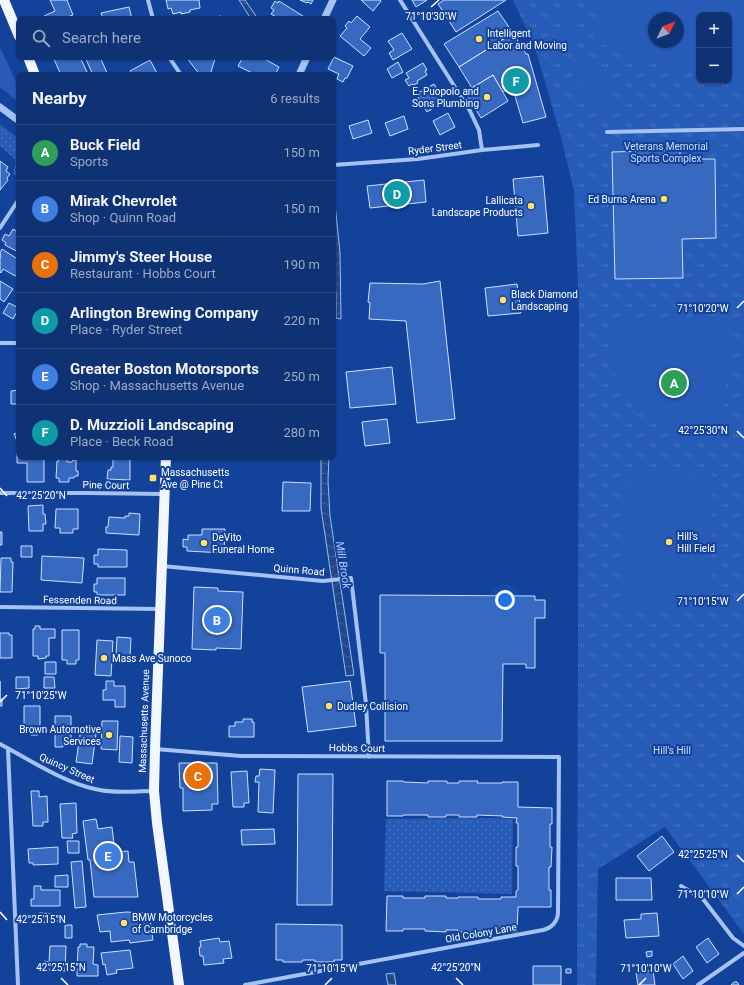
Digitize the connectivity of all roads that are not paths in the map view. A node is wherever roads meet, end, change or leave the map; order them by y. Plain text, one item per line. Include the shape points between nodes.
1 (4, 0) edge
2 (148, 0) edge
3 (333, 0) edge
4 (400, 0) edge
5 (153, 16) edge
6 (325, 16) edge
7 (16, 29) edge
8 (29, 60) edge
9 (171, 60) edge
10 (306, 60) edge
11 (34, 72) edge
12 (179, 72) edge
13 (300, 72) edge
14 (0, 107) edge
15 (16, 119) edge
16 (744, 129) edge
17 (607, 132) dead end
18 (538, 145) dead end
19 (482, 150) junction
20 (336, 165) edge
21 (16, 204) edge
22 (0, 228) edge
23 (0, 343) edge
24 (16, 343) edge
25 (166, 460) edge
26 (0, 493) edge
27 (165, 494) junction
28 (162, 566) junction
29 (0, 607) edge
30 (160, 609) junction
31 (0, 744) edge
32 (8, 749) junction
33 (155, 749) junction
34 (369, 757) junction
35 (559, 757) joint
36 (154, 791) junction
37 (681, 886) dead end
38 (744, 946) edge
39 (744, 953) edge
40 (18, 985) edge
41 (179, 985) edge
42 (245, 985) edge
43 (698, 985) edge

1 - 7 main road
2 - 5 street
3 - 6 street
4 - 19 street via 470,111 479,130
8 - 11 main road
9 - 12 street
10 - 13 street
14 - 15 street
16 - 17 street
18 - 19 street, Ryder Street
19 - 20 street, Ryder Street via 418,159
21 - 22 street
23 - 24 street
25 - 27 main road, Massachusetts Avenue
26 - 27 street, Pine Court
27 - 28 main road, Massachusetts Avenue
28 - 30 main road, Massachusetts Avenue
28 - 34 street, Quinn Road via 329,581 352,578 366,704
29 - 30 street, Fessenden Road
30 - 33 main road, Massachusetts Avenue
31 - 32 street, Quincy Street
32 - 36 street, Quincy Street via 94,790
32 - 40 street
33 - 34 street, Hobbs Court via 241,756
33 - 36 main road, Massachusetts Avenue
34 - 35 street, Hobbs Court
35 - 42 street, Old Colony Lane via 558,912 557,919 550,928
36 - 41 main road, Massachusetts Avenue
37 - 38 street via 703,899 734,938
39 - 43 street

